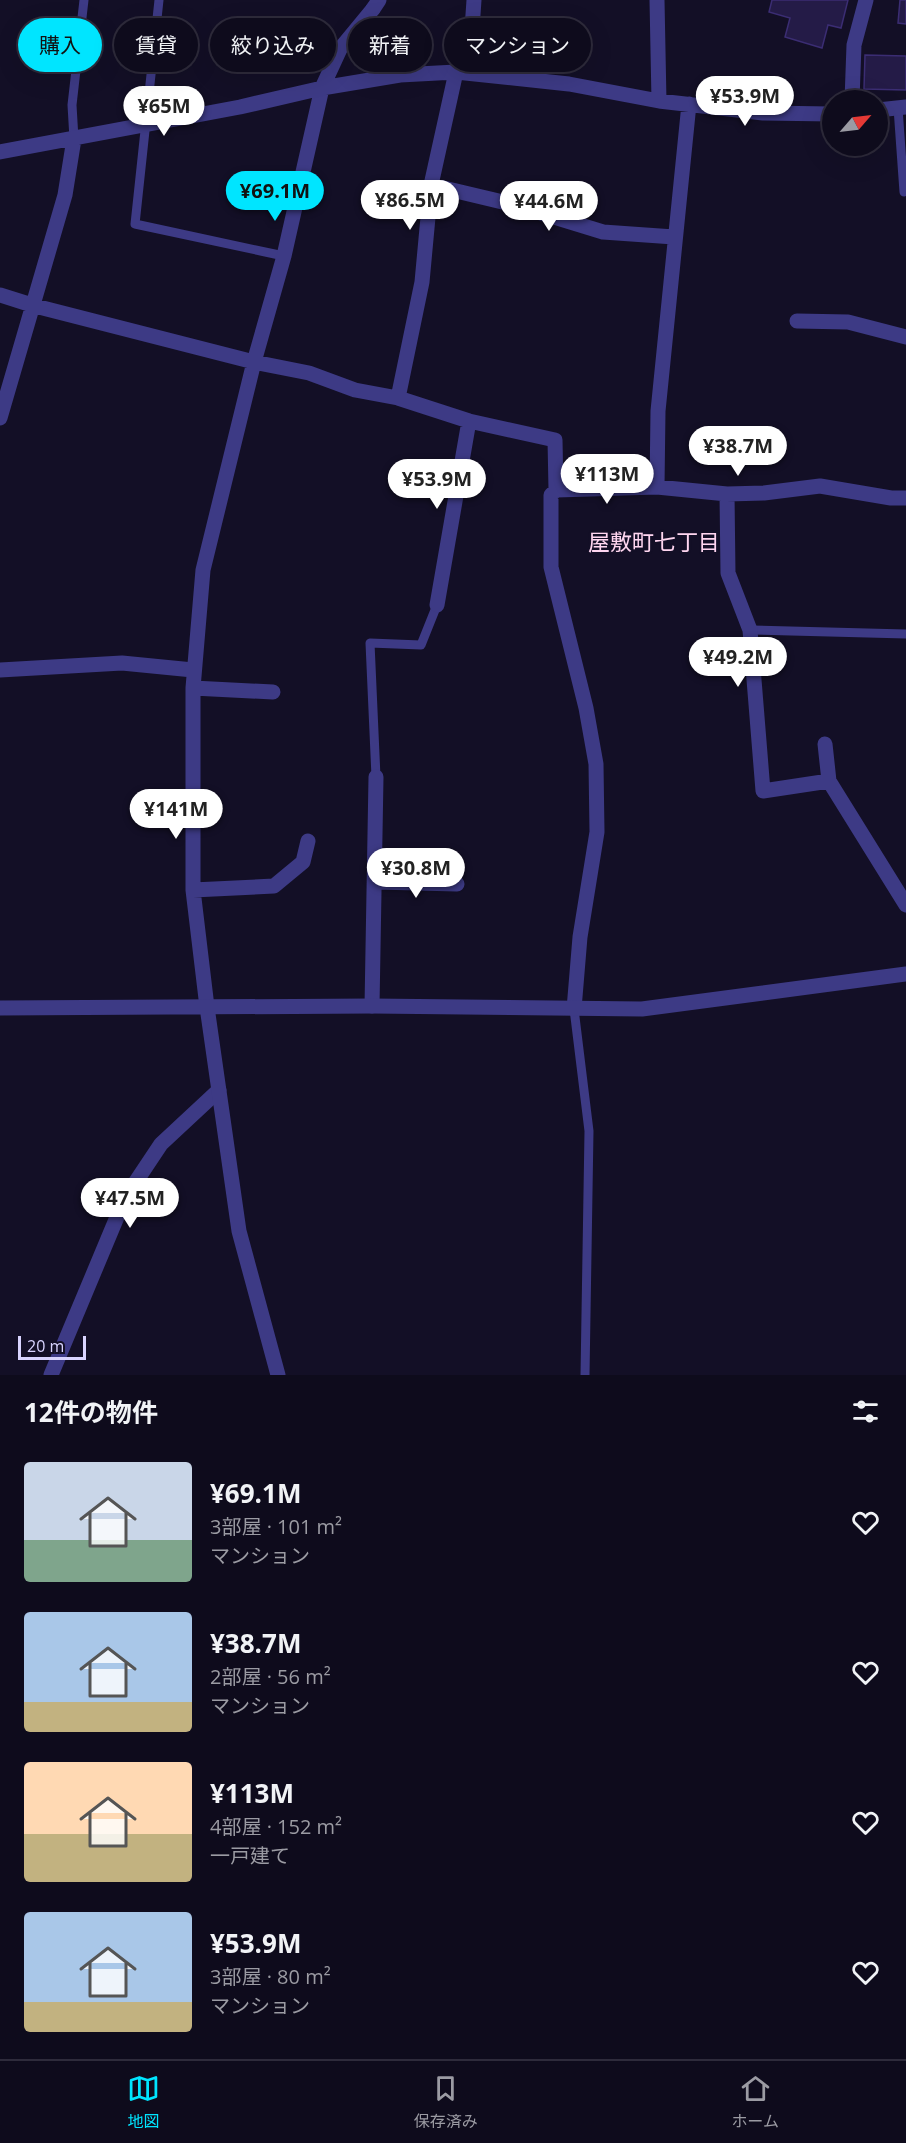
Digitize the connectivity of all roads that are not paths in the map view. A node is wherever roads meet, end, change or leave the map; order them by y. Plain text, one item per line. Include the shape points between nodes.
1 (84, 0) edge
2 (159, 0) edge
3 (474, 0) edge
4 (657, 0) edge
5 (866, 0) edge
6 (376, 4) edge
7 (471, 18) edge
8 (463, 72) junction
9 (322, 88) junction
10 (852, 90) edge
11 (659, 101) junction
12 (689, 104) junction
13 (902, 107) edge
14 (822, 114) edge
15 (146, 124) junction
16 (74, 139) junction
17 (0, 152) edge
18 (431, 185) junction
19 (904, 192) dead end
20 (674, 237) junction
21 (284, 256) junction
22 (0, 295) edge
23 (35, 306) junction
24 (797, 321) dead end
25 (906, 337) edge
26 (254, 362) junction
27 (398, 398) junction
28 (0, 418) edge
29 (469, 421) junction
30 (657, 487) junction
31 (556, 490) junction
32 (727, 494) junction
33 (906, 498) edge
34 (437, 605) joint
35 (750, 630) junction
36 (906, 634) edge
37 (0, 670) edge
38 (193, 670) junction
39 (193, 688) junction
40 (273, 692) dead end
41 (825, 744) dead end
42 (376, 777) joint
43 (829, 781) junction
44 (308, 841) dead end
45 (376, 882) junction
46 (457, 884) dead end
47 (193, 890) junction
48 (906, 905) edge
49 (906, 974) edge
50 (372, 1005) junction
51 (207, 1007) junction
52 (0, 1008) edge
53 (574, 1009) junction
54 (219, 1090) junction
55 (51, 1375) edge
56 (278, 1375) edge
57 (585, 1375) edge

1 - 16 lane via 72,105
2 - 15 lane
3 - 7 street
4 - 11 street
5 - 10 street via 854,45
6 - 9 street via 339,49
8 - 9 street via 400,75
8 - 11 street via 569,84
8 - 18 street
9 - 15 street
9 - 21 street
11 - 12 street
12 - 14 street via 763,113
12 - 20 street
13 - 19 lane
15 - 16 street
15 - 21 lane via 135,224
16 - 17 street
16 - 23 street via 65,195
18 - 20 street via 603,232
18 - 27 street via 422,282
20 - 30 street via 658,411
21 - 26 street
22 - 23 street
23 - 26 street
23 - 28 street
24 - 25 street via 848,322
26 - 27 street
26 - 38 street via 203,570
27 - 29 street
29 - 31 street via 555,440
29 - 34 street
30 - 31 street
30 - 32 street
31 - 53 street via 551,495 551,567 596,764 597,832 580,937
32 - 33 street via 820,486
32 - 35 street via 728,573
34 - 42 lane via 421,645 370,643
35 - 36 lane
35 - 43 street via 763,791
37 - 38 street via 122,663
38 - 39 street
39 - 40 street
39 - 47 street
41 - 43 street
42 - 45 street
43 - 48 street
44 - 47 street via 303,862 274,886
45 - 46 street
45 - 50 street
47 - 51 street
49 - 53 street via 642,1009
50 - 51 street
50 - 53 street
51 - 52 street
51 - 54 street
53 - 57 lane via 589,1131
54 - 55 street via 160,1144 126,1198
54 - 56 street via 239,1231

